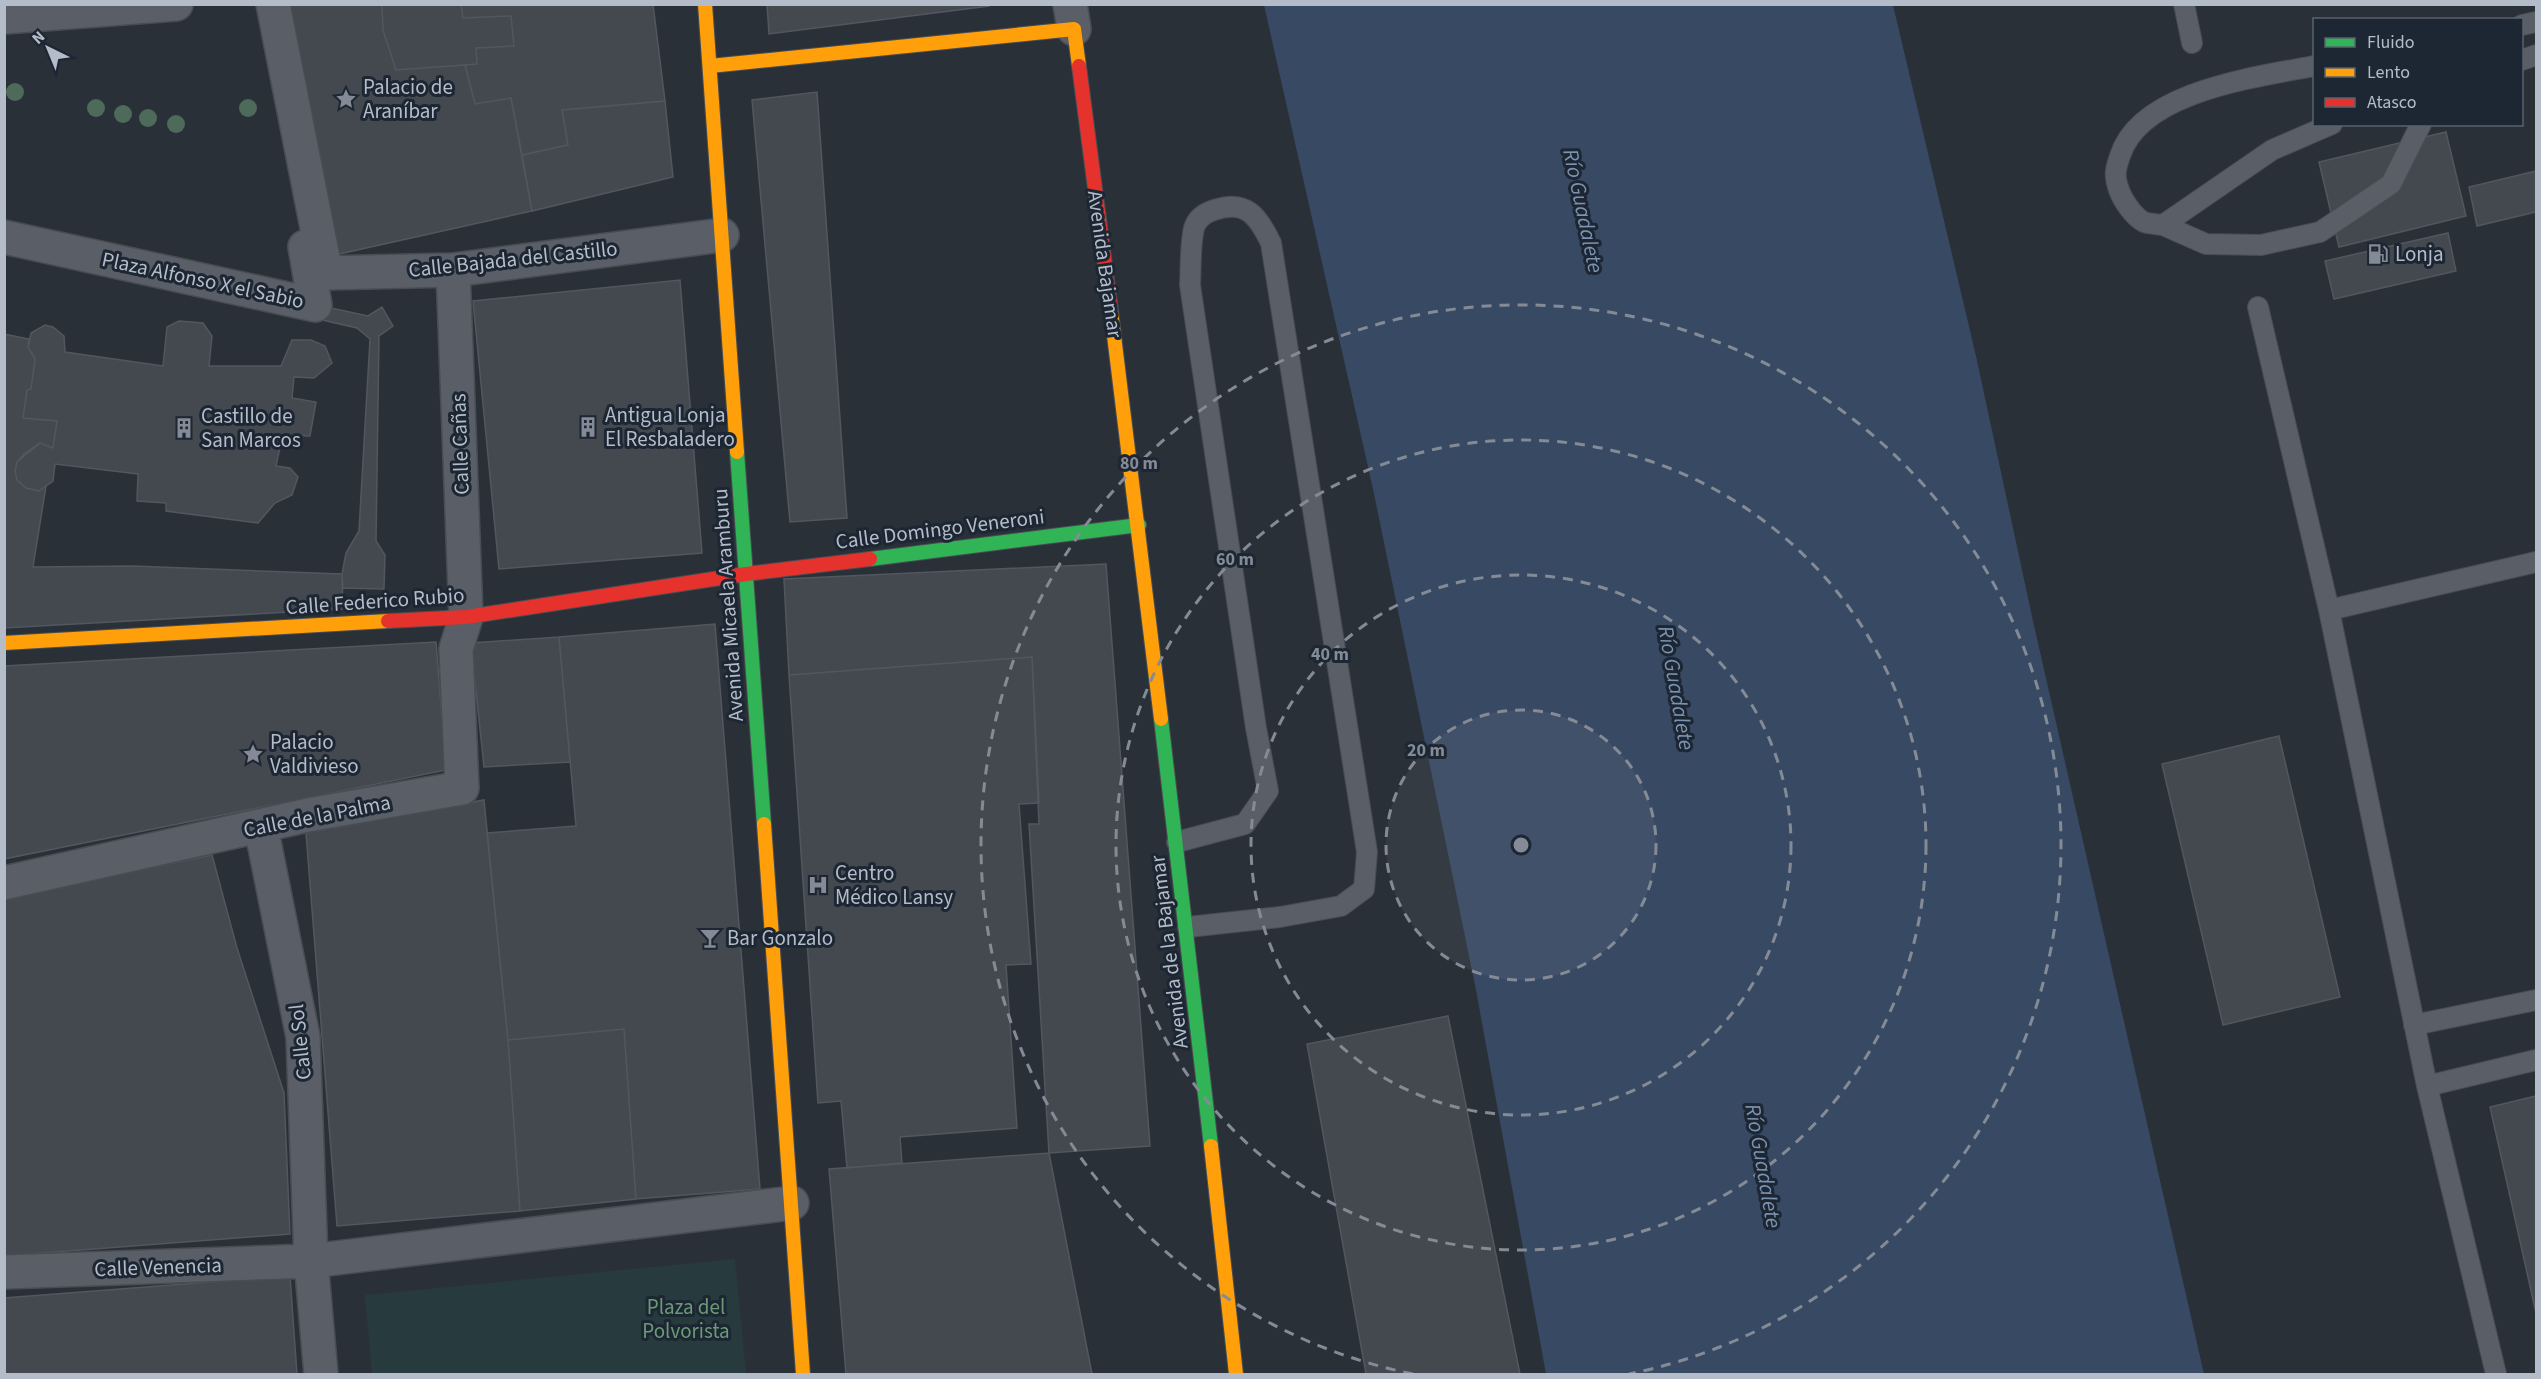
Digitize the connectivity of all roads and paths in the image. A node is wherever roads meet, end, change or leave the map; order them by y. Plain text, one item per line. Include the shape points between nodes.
1 (176, 4) edge
2 (263, 4) edge
3 (273, 4) edge
4 (705, 4) edge
5 (2184, 4) edge
6 (4, 17) edge
7 (1072, 17) edge
8 (2192, 43) dead end
9 (710, 66) junction
10 (2313, 66) edge
11 (2327, 126) edge
12 (2420, 126) edge
13 (2163, 225) junction
14 (722, 235) junction
15 (4, 237) edge
16 (453, 270) junction
17 (2258, 307) dead end
18 (1139, 525) junction
19 (2536, 561) edge
20 (746, 574) junction
21 (2329, 610) junction
22 (466, 617) junction
23 (4, 643) edge
24 (261, 827) junction
25 (1177, 842) junction
26 (4, 883) edge
27 (1188, 927) junction
28 (2536, 1000) edge
29 (2414, 1025) junction
30 (2536, 1060) edge
31 (2427, 1086) junction
32 (792, 1203) junction
33 (311, 1261) junction
34 (4, 1272) edge
35 (321, 1374) edge
36 (803, 1374) edge
37 (1236, 1374) edge
38 (2496, 1374) edge

1 - 6 street
2 - 15 street, Plaza Alfonso X el Sabio via 315,305
3 - 16 street, Calle Bajada del Castillo via 326,273
4 - 9 street, Avenida Micaela Aramburu
5 - 8 lane
7 - 9 street
7 - 18 street, Avenida Bajamar
9 - 14 street, Avenida Micaela Aramburu
10 - 13 lane via 2232,82 2182,99 2150,116 2123,144 2114,175 2124,201 2144,222
11 - 13 lane via 2272,150
12 - 13 lane via 2391,184 2320,232 2261,245 2206,244
14 - 16 street, Calle Bajada del Castillo
14 - 20 street, Avenida Micaela Aramburu
16 - 22 street, Calle Cañas
17 - 21 lane
18 - 20 street, Calle Domingo Veneroni
18 - 25 street, Avenida de la Bajamar
19 - 21 lane
20 - 22 street, Calle Federico Rubio
20 - 32 street, Avenida Micaela Aramburu
21 - 29 lane
22 - 23 street, Calle Federico Rubio
22 - 24 street, Calle de la Palma via 456,649 462,788
24 - 26 street, Calle de la Palma
24 - 33 street, Calle Sol via 303,1037
25 - 27 street, Avenida de la Bajamar
25 - 27 lane via 1245,824 1268,791 1190,285 1195,226 1204,213 1227,206 1242,207 1260,220 1271,243 1367,852 1364,890 1341,906
27 - 37 street, Avenida de la Bajamar
28 - 29 lane
29 - 31 lane
30 - 31 lane
31 - 38 lane
32 - 33 street, Calle Venencia
32 - 36 street
33 - 34 street, Calle Venencia
33 - 35 street, Calle Sol

